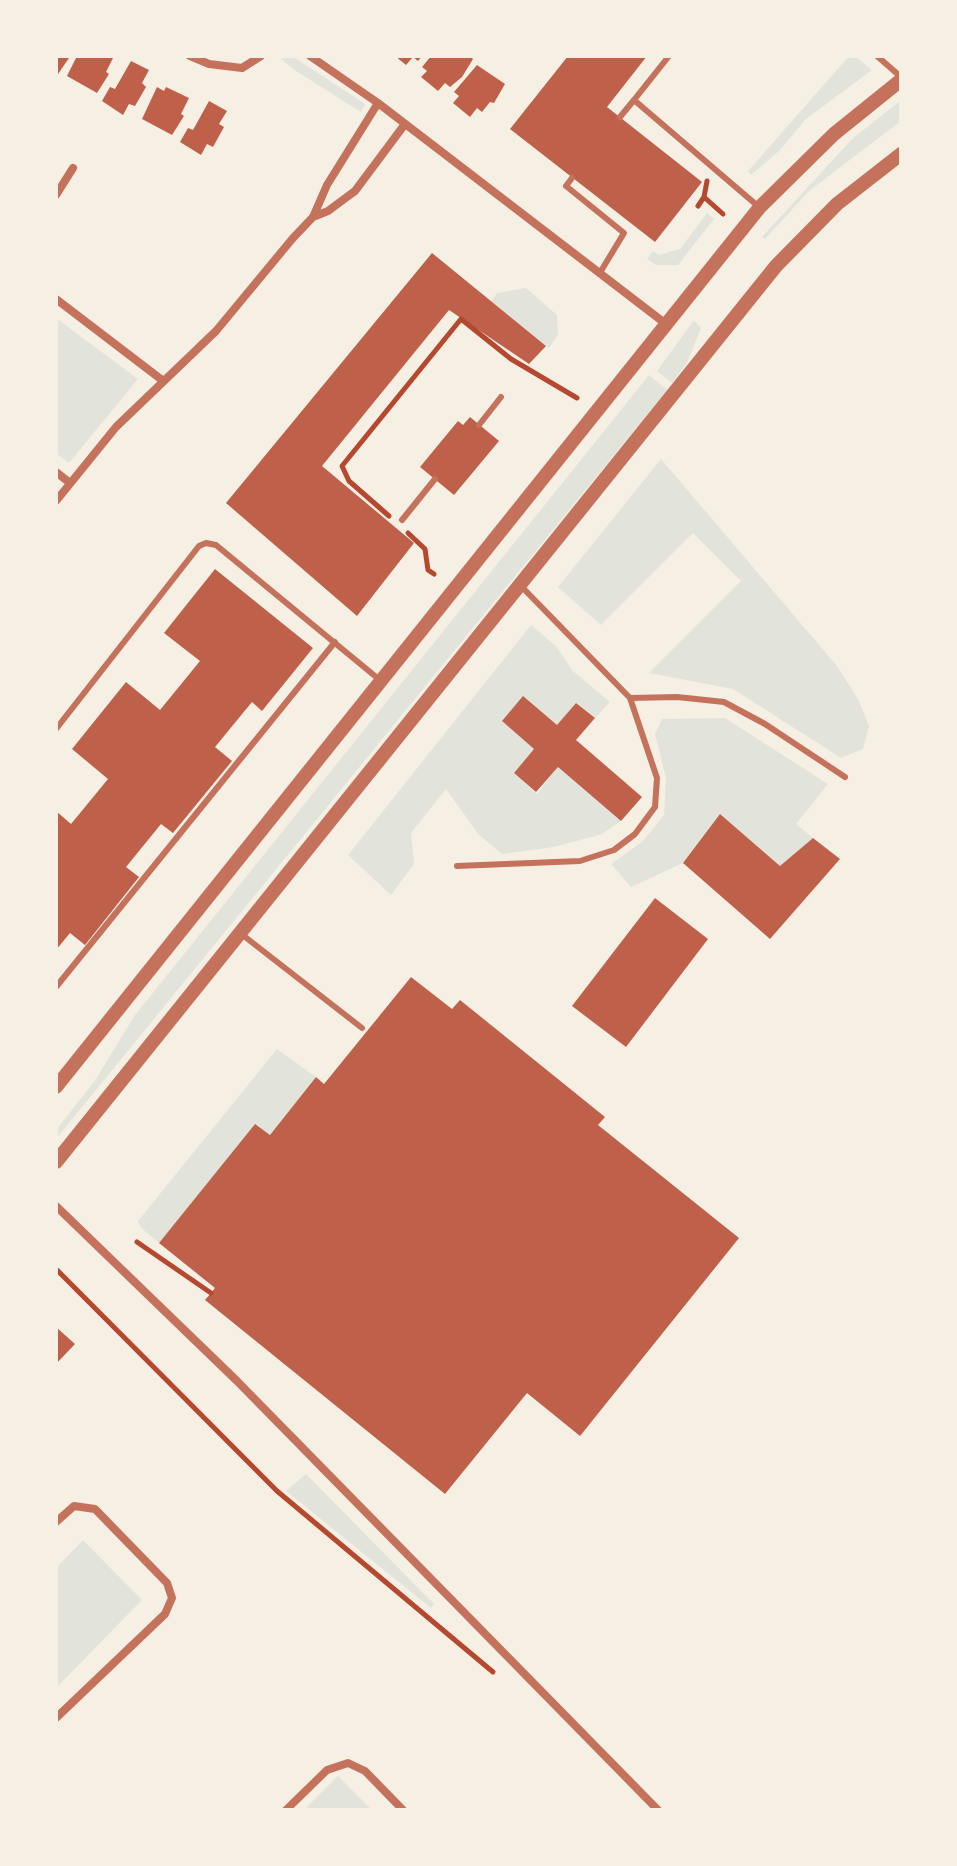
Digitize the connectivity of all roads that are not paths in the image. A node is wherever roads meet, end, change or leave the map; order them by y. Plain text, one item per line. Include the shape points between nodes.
1 (190, 56) edge
2 (261, 56) edge
3 (310, 56) edge
4 (669, 56) edge
5 (877, 56) edge
6 (901, 78) edge
7 (634, 100) junction
8 (378, 103) junction
9 (620, 117) dead end
10 (405, 124) junction
11 (901, 154) edge
12 (73, 168) dead end
13 (572, 178) dead end
14 (56, 195) edge
15 (760, 207) junction
16 (313, 217) junction
17 (601, 271) junction
18 (56, 299) edge
19 (666, 324) junction
20 (162, 380) junction
21 (501, 397) dead end
22 (479, 425) dead end
23 (56, 472) edge
24 (435, 479) dead end
25 (70, 483) junction
26 (56, 501) edge
27 (402, 520) dead end
28 (521, 586) junction
29 (335, 642) junction
30 (381, 681) junction
31 (630, 698) junction
32 (56, 729) edge
33 (845, 777) dead end
34 (457, 866) dead end
35 (240, 933) junction
36 (56, 987) edge
37 (362, 1028) dead end
38 (56, 1087) edge
39 (56, 1162) edge
40 (56, 1206) edge
41 (56, 1522) edge
42 (56, 1718) edge
43 (286, 1810) edge
44 (403, 1810) edge
45 (658, 1810) edge

1 - 2 street via 242,68
3 - 8 street
4 - 7 lane
5 - 6 lane
6 - 15 street
7 - 9 lane
7 - 15 lane
8 - 10 street
8 - 16 street
10 - 16 street via 355,191
10 - 17 street
11 - 28 street via 837,204 776,266
12 - 14 street
13 - 17 lane via 566,186 624,233
15 - 19 street
16 - 20 street via 216,331
17 - 19 street
18 - 20 street
19 - 30 street
20 - 25 street
21 - 22 lane
23 - 25 street
24 - 27 lane
25 - 26 street
28 - 31 lane
28 - 35 street
29 - 30 lane
29 - 32 lane via 216,545 206,543
29 - 36 lane
30 - 38 street
31 - 33 lane via 724,702
31 - 34 lane via 657,778 655,807 635,834 614,850 580,861
35 - 37 lane
35 - 39 street
40 - 45 street via 236,1380
41 - 42 street via 74,1506 95,1509 167,1583 172,1598 165,1614
43 - 44 street via 327,1770 348,1763 365,1771

